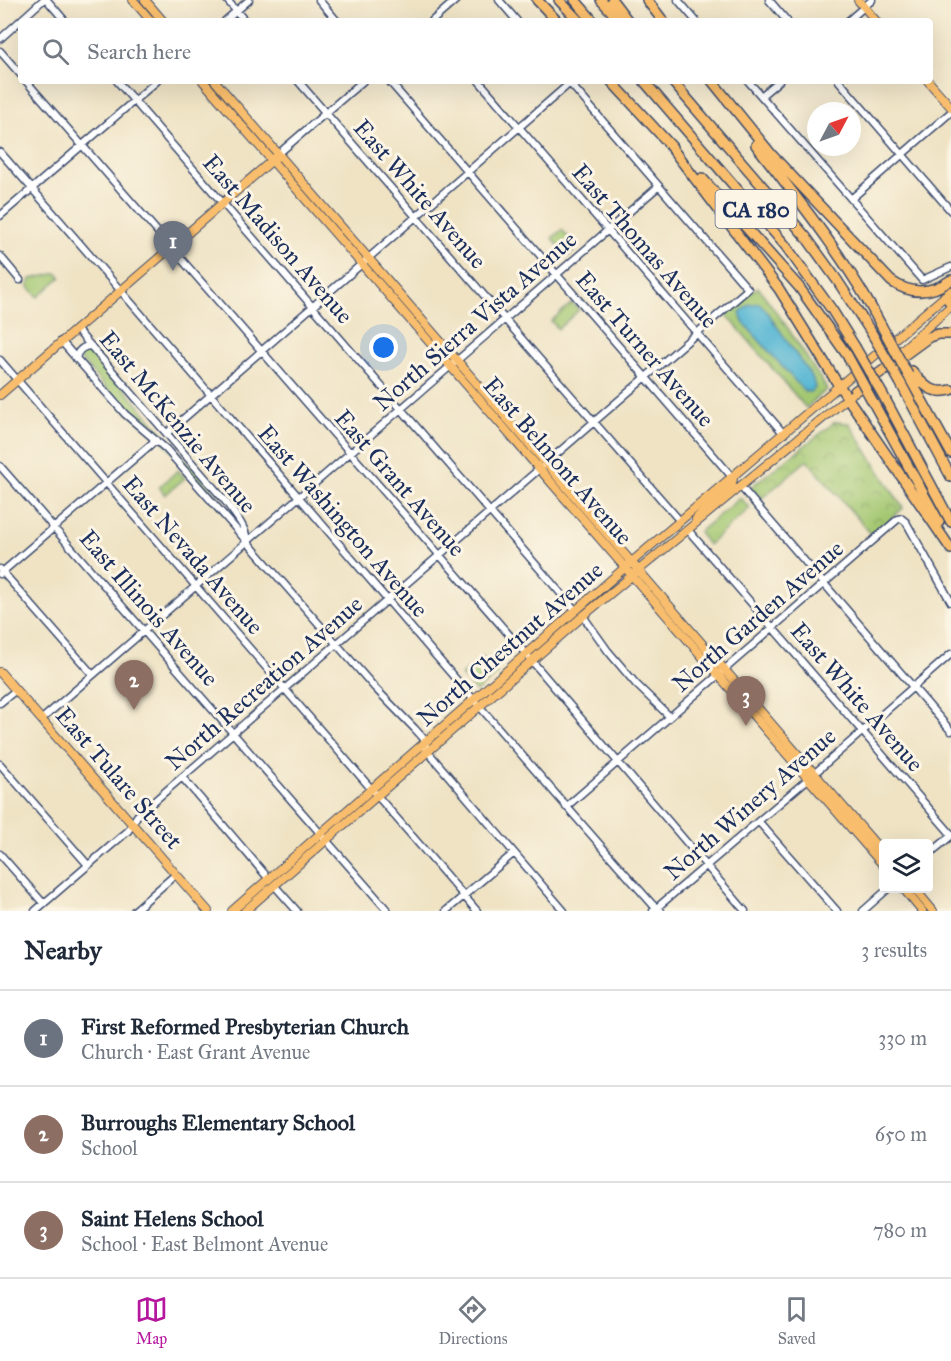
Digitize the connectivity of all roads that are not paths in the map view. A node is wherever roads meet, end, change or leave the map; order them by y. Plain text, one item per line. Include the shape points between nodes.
1 (45, 0) edge
2 (133, 0) edge
3 (145, 0) edge
4 (227, 0) edge
5 (249, 0) edge
6 (319, 0) edge
7 (456, 0) edge
8 (499, 0) edge
9 (537, 0) edge
10 (559, 0) edge
11 (575, 0) edge
12 (602, 0) edge
13 (612, 0) edge
14 (647, 0) edge
15 (678, 0) edge
16 (769, 0) edge
17 (858, 0) edge
18 (872, 0) edge
19 (864, 7) junction
20 (236, 11) junction
21 (24, 18) edge
22 (62, 18) edge
23 (148, 18) edge
24 (160, 18) edge
25 (228, 18) edge
26 (242, 18) edge
27 (334, 18) edge
28 (435, 18) edge
29 (514, 18) edge
30 (553, 18) edge
31 (576, 18) edge
32 (590, 18) edge
33 (617, 18) edge
34 (626, 18) edge
35 (661, 18) edge
36 (693, 18) edge
37 (784, 18) edge
38 (851, 18) edge
39 (873, 18) edge
40 (18, 23) edge
41 (0, 39) edge
42 (0, 51) edge
43 (18, 72) edge
44 (29, 84) edge
45 (120, 84) edge
46 (153, 84) edge
47 (206, 84) edge
48 (217, 84) edge
49 (301, 84) edge
50 (360, 84) edge
51 (392, 84) edge
52 (482, 84) edge
53 (567, 84) edge
54 (571, 84) edge
55 (614, 84) edge
56 (640, 84) edge
57 (647, 84) edge
58 (676, 84) edge
59 (712, 84) edge
60 (713, 84) edge
61 (751, 84) edge
62 (775, 84) edge
63 (842, 84) edge
64 (931, 84) edge
65 (761, 96) junction
66 (134, 101) junction
67 (951, 107) edge
68 (951, 112) edge
69 (326, 113) junction
70 (518, 127) junction
71 (684, 127) junction
72 (667, 142) junction
73 (82, 146) junction
74 (0, 152) edge
75 (902, 154) junction
76 (275, 157) junction
77 (468, 172) junction
78 (659, 186) junction
79 (32, 189) junction
80 (851, 199) junction
81 (223, 202) junction
82 (951, 211) edge
83 (0, 216) edge
84 (416, 217) junction
85 (607, 230) junction
86 (172, 246) junction
87 (0, 256) edge
88 (364, 260) junction
89 (951, 267) edge
90 (557, 274) junction
91 (20, 280) dead end
92 (951, 280) edge
93 (120, 291) junction
94 (949, 299) edge
95 (312, 306) junction
96 (504, 320) junction
97 (76, 328) junction
98 (696, 333) junction
99 (951, 334) edge
100 (61, 342) junction
101 (91, 346) junction
102 (261, 352) junction
103 (76, 359) junction
104 (0, 360) edge
105 (453, 363) junction
106 (910, 373) junction
107 (645, 377) junction
108 (18, 380) junction
109 (840, 387) junction
110 (951, 390) edge
111 (855, 391) junction
112 (0, 395) edge
113 (210, 396) junction
114 (848, 398) junction
115 (401, 409) junction
116 (594, 422) junction
117 (166, 433) junction
118 (784, 434) junction
119 (156, 440) junction
120 (350, 452) junction
121 (951, 453) edge
122 (0, 466) edge
123 (542, 466) junction
124 (951, 477) edge
125 (733, 478) junction
126 (106, 483) junction
127 (740, 486) junction
128 (298, 496) junction
129 (490, 512) junction
130 (680, 521) junction
131 (951, 522) edge
132 (55, 527) junction
133 (688, 530) junction
134 (247, 541) junction
135 (951, 546) edge
136 (439, 555) junction
137 (629, 566) junction
138 (1, 572) edge
139 (635, 573) junction
140 (824, 583) junction
141 (196, 585) junction
142 (387, 601) junction
143 (951, 602) edge
144 (579, 613) junction
145 (772, 628) junction
146 (144, 630) junction
147 (337, 645) junction
148 (951, 654) edge
149 (529, 658) junction
150 (0, 672) edge
151 (721, 673) junction
152 (93, 675) junction
153 (913, 686) junction
154 (285, 688) junction
155 (16, 690) junction
156 (0, 703) edge
157 (478, 703) junction
158 (669, 716) junction
159 (42, 719) junction
160 (951, 730) edge
161 (862, 731) junction
162 (234, 733) junction
163 (427, 748) junction
164 (616, 762) junction
165 (0, 764) edge
166 (182, 777) junction
167 (811, 777) junction
168 (375, 792) junction
169 (566, 807) junction
170 (759, 822) junction
171 (132, 823) junction
172 (951, 835) edge
173 (324, 837) junction
174 (879, 849) edge
175 (933, 851) edge
176 (514, 853) junction
177 (0, 854) edge
178 (879, 860) edge
179 (88, 865) junction
180 (707, 867) junction
181 (176, 874) junction
182 (272, 882) junction
183 (884, 893) edge
184 (907, 893) edge
185 (918, 893) edge
186 (464, 896) junction
187 (43, 903) junction
188 (657, 910) edge
189 (35, 911) edge
190 (134, 911) edge
191 (208, 911) edge
192 (232, 911) edge
193 (245, 911) edge
194 (297, 911) edge
195 (388, 911) edge
196 (446, 911) edge
197 (477, 911) edge
198 (564, 911) edge
199 (745, 911) edge
200 (837, 911) edge
201 (863, 911) edge
202 (922, 911) edge
203 (933, 911) edge

1 - 21 street
1 - 22 street
2 - 23 main road
3 - 24 main road
4 - 20 street
5 - 20 street
6 - 27 street
7 - 28 street
8 - 29 street
9 - 30 highway
10 - 31 highway
11 - 32 highway
12 - 33 highway
13 - 34 highway
14 - 35 highway
15 - 36 street
16 - 37 street
17 - 19 main road
18 - 19 street
19 - 38 street
19 - 39 main road
20 - 25 street
20 - 26 street
40 - 41 street
42 - 43 street
44 - 73 street, East Grant Avenue
45 - 66 street, East Madison Avenue
46 - 66 street
47 - 76 main road, East Belmont Avenue
48 - 76 main road, East Belmont Avenue
49 - 69 street, East White Avenue
50 - 69 street
51 - 77 street, East Turner Avenue
52 - 70 street, East Thomas Avenue
53 - 70 street
54 - 78 street
55 - 72 highway
56 - 71 highway
57 - 71 highway, CA 180
58 - 124 highway, CA 180, bridge via 806,237 837,280 900,382
59 - 106 highway, bridge via 864,294
60 - 92 highway via 772,155 891,281 922,292
61 - 65 street
62 - 65 street
63 - 75 street
64 - 67 main road
65 - 80 street
66 - 73 street
66 - 81 street, East Madison Avenue
68 - 75 street
69 - 76 street
69 - 84 street, East White Avenue
70 - 77 street
70 - 85 street, East Thomas Avenue
71 - 131 highway, CA 180, bridge via 785,245 821,294 883,395
72 - 109 highway via 779,289
72 - 135 highway, bridge via 782,266 817,310 847,355
73 - 79 street
73 - 86 street, East Grant Avenue
74 - 79 street, East Washington Avenue
75 - 80 street
75 - 82 street
76 - 81 main road
76 - 88 main road, East Belmont Avenue
77 - 84 street
77 - 90 street, East Turner Avenue
78 - 85 street, North Sierra Vista Avenue
78 - 98 street, North Recreation Avenue via 748,289
79 - 83 street
79 - 93 street, East Washington Avenue
80 - 89 street via 922,280
81 - 86 main road
81 - 95 street, East Madison Avenue
84 - 88 street
84 - 96 street, East White Avenue
85 - 90 street, North Sierra Vista Avenue
85 - 98 street, East Thomas Avenue
86 - 93 main road
86 - 102 street, East Grant Avenue
87 - 91 street
88 - 95 street
88 - 105 main road, East Belmont Avenue
90 - 96 street, North Sierra Vista Avenue
90 - 107 street, East Turner Avenue
93 - 97 main road
93 - 113 street, East Washington Avenue
94 - 109 main road, North Chestnut Avenue
94 - 111 main road, North Chestnut Avenue
95 - 102 street
95 - 115 street, East Madison Avenue
96 - 105 street, North Sierra Vista Avenue
96 - 116 street, East White Avenue
97 - 100 main road
97 - 101 street, East McKenzie Avenue
98 - 107 street, North Recreation Avenue
98 - 118 street, East Thomas Avenue
99 - 111 highway via 929,337
100 - 103 street, East McKenzie Avenue
100 - 108 main road
101 - 103 street via 83,347
101 - 117 street, East McKenzie Avenue
102 - 113 street
102 - 120 street, East Grant Avenue
103 - 119 street, East McKenzie Avenue via 125,414
104 - 108 street, East Nevada Avenue
105 - 115 street, North Sierra Vista Avenue
105 - 123 main road, East Belmont Avenue
106 - 110 highway via 928,388
106 - 121 highway
107 - 116 street, North Recreation Avenue
107 - 125 street, East Turner Avenue
108 - 112 main road
108 - 126 street, East Nevada Avenue
109 - 114 highway
109 - 118 main road, North Chestnut Avenue
111 - 114 main road, North Chestnut Avenue
113 - 117 street
113 - 128 street, East Washington Avenue
114 - 127 main road, North Chestnut Avenue
114 - 135 highway
115 - 120 street, North Sierra Vista Avenue
115 - 129 street, East Madison Avenue
116 - 123 street, North Recreation Avenue
116 - 130 street, East White Avenue
117 - 134 street, East McKenzie Avenue via 226,502
118 - 125 main road, North Chestnut Avenue
119 - 126 street
119 - 134 street, East McKenzie Avenue
120 - 128 street, North Sierra Vista Avenue
120 - 136 street, East Grant Avenue
122 - 132 street, East Illinois Avenue
123 - 129 street, North Recreation Avenue
123 - 137 main road, East Belmont Avenue
125 - 130 main road, North Chestnut Avenue
125 - 133 main road via 730,488 701,512
126 - 132 street
126 - 141 street, East Nevada Avenue
127 - 133 main road, North Chestnut Avenue
127 - 140 street
128 - 134 street, North Sierra Vista Avenue
128 - 142 street, East Washington Avenue
129 - 136 street, North Recreation Avenue
129 - 144 street, East Madison Avenue
130 - 137 main road, North Chestnut Avenue
132 - 138 street
132 - 146 street, East Illinois Avenue
133 - 139 main road, North Chestnut Avenue
133 - 145 street, East White Avenue
134 - 141 street, North Sierra Vista Avenue
134 - 147 street, East McKenzie Avenue
136 - 142 street, North Recreation Avenue
136 - 149 street, East Grant Avenue
137 - 139 main road, East Belmont Avenue
137 - 144 main road, North Chestnut Avenue
138 - 152 street
139 - 144 main road, North Chestnut Avenue
139 - 151 main road, East Belmont Avenue
140 - 143 street, North Garden Avenue via 901,518
140 - 145 street, North Garden Avenue
140 - 153 street
141 - 146 street, North Sierra Vista Avenue
141 - 154 street, East Nevada Avenue
142 - 147 street, North Recreation Avenue
142 - 157 street, East Washington Avenue
144 - 149 main road, North Chestnut Avenue
144 - 158 street, East Madison Avenue via 636,684
145 - 151 street, North Garden Avenue
145 - 161 street, East White Avenue
146 - 152 street, North Sierra Vista Avenue
146 - 162 street, East Illinois Avenue
147 - 154 street, North Recreation Avenue
147 - 163 street, East McKenzie Avenue
148 - 153 street, North Winery Avenue
149 - 157 main road, North Chestnut Avenue
149 - 164 street, East Grant Avenue
150 - 155 main road, East Tulare Street
151 - 158 street, North Garden Avenue
151 - 167 main road, East Belmont Avenue
152 - 159 street, North Sierra Vista Avenue
153 - 160 street
153 - 161 street, North Winery Avenue
154 - 162 street, North Recreation Avenue
154 - 168 street, East Nevada Avenue
155 - 156 street
155 - 159 main road, East Tulare Street
157 - 163 main road, North Chestnut Avenue
157 - 169 street, East Washington Avenue
158 - 164 street, North Garden Avenue
159 - 171 main road, East Tulare Street
161 - 167 street, North Winery Avenue
161 - 172 street, East White Avenue
162 - 166 street, North Recreation Avenue
162 - 173 street, East Illinois Avenue
163 - 168 main road, North Chestnut Avenue
163 - 176 street
164 - 169 street, North Garden Avenue
164 - 180 street, East Grant Avenue
165 - 179 street
166 - 171 street, North Recreation Avenue
166 - 182 street
167 - 170 street, North Winery Avenue
167 - 174 main road, East Belmont Avenue
167 - 178 main road, East Belmont Avenue
168 - 173 main road, North Chestnut Avenue
168 - 186 street, East Nevada Avenue
169 - 188 street, East Washington Avenue
170 - 180 street, North Winery Avenue
170 - 200 street
171 - 179 street, North Recreation Avenue via 128,831
171 - 181 main road, East Tulare Street
172 - 175 street
173 - 182 main road, North Chestnut Avenue
173 - 182 main road, North Chestnut Avenue via 295,857
173 - 195 street, East Illinois Avenue
176 - 186 street
176 - 198 street
177 - 187 street
179 - 187 street, North Recreation Avenue
180 - 188 street, North Winery Avenue
180 - 199 street, East Grant Avenue
181 - 190 street
181 - 191 main road, East Tulare Street
182 - 192 main road, North Chestnut Avenue
182 - 193 main road, North Chestnut Avenue
182 - 194 street
183 - 201 street
184 - 202 main road
185 - 203 main road
186 - 196 street
186 - 197 street, East Nevada Avenue
187 - 189 street, North Recreation Avenue

